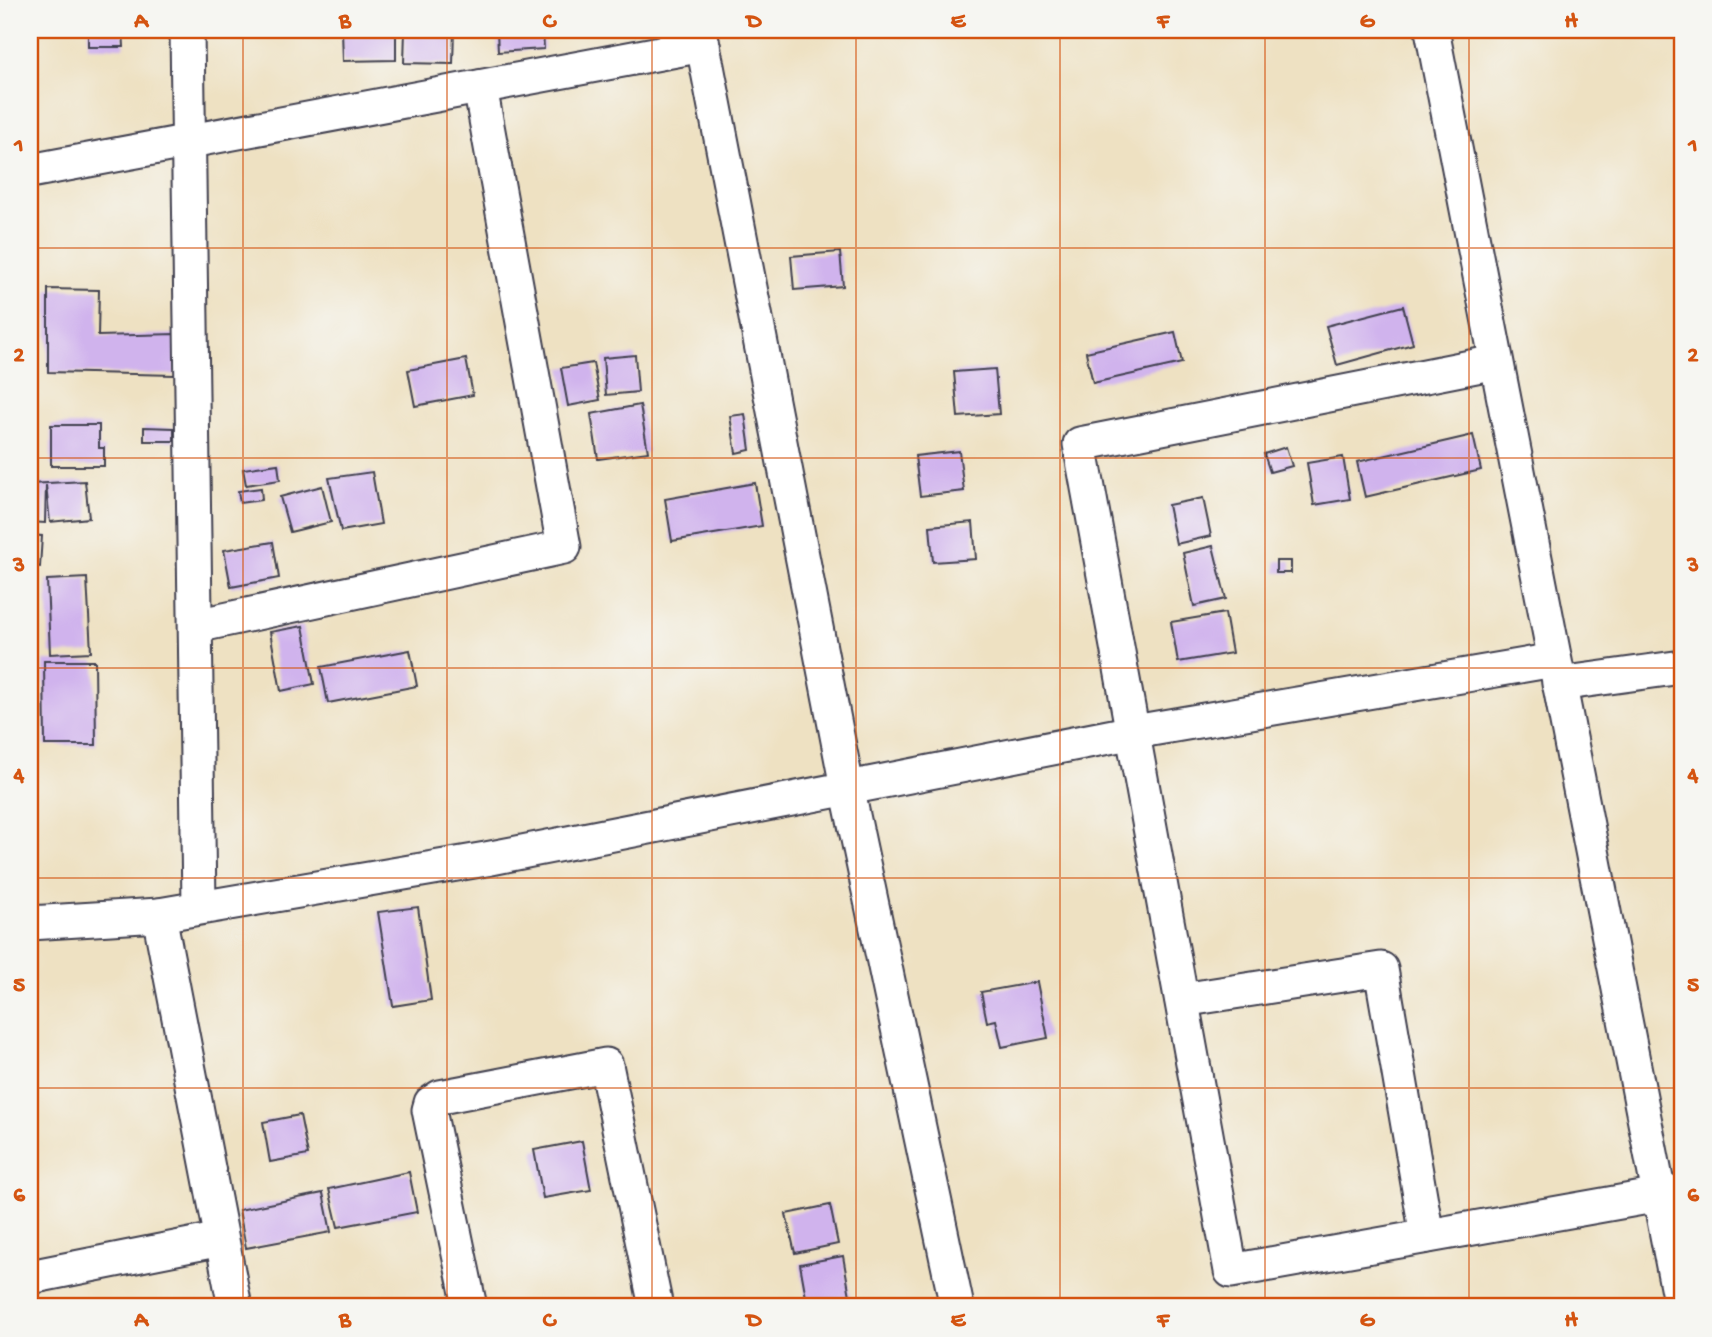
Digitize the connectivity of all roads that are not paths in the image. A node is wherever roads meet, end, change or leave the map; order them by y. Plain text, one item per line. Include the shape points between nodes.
1 (187, 30) edge
2 (1432, 30) edge
3 (701, 37) edge
4 (480, 87) junction
5 (187, 141) junction
6 (30, 170) edge
7 (1496, 362) junction
8 (196, 626) junction
9 (1682, 667) edge
10 (1557, 672) junction
11 (1134, 732) junction
12 (847, 787) junction
13 (199, 906) junction
14 (159, 915) junction
15 (30, 923) edge
16 (1182, 1000) junction
17 (1670, 1193) edge
18 (1427, 1236) junction
19 (222, 1239) junction
20 (30, 1277) edge
21 (235, 1307) edge
22 (470, 1307) edge
23 (656, 1307) edge
24 (957, 1307) edge
25 (1681, 1307) edge

1 - 5 street
2 - 7 street
3 - 4 street
3 - 12 street
4 - 5 street
4 - 8 street via 564,547
5 - 6 street
5 - 8 street
7 - 10 street
7 - 11 street via 1080,443
8 - 13 street
9 - 10 street
10 - 11 street
10 - 17 street
11 - 12 street
11 - 16 street
12 - 13 street via 486,859
12 - 24 street
13 - 14 street
14 - 15 street
14 - 19 street
16 - 18 street via 1381,969
16 - 18 street via 1231,1270
17 - 18 street
17 - 25 street
19 - 20 street
19 - 21 street
22 - 23 street via 431,1103 440,1097 606,1065

